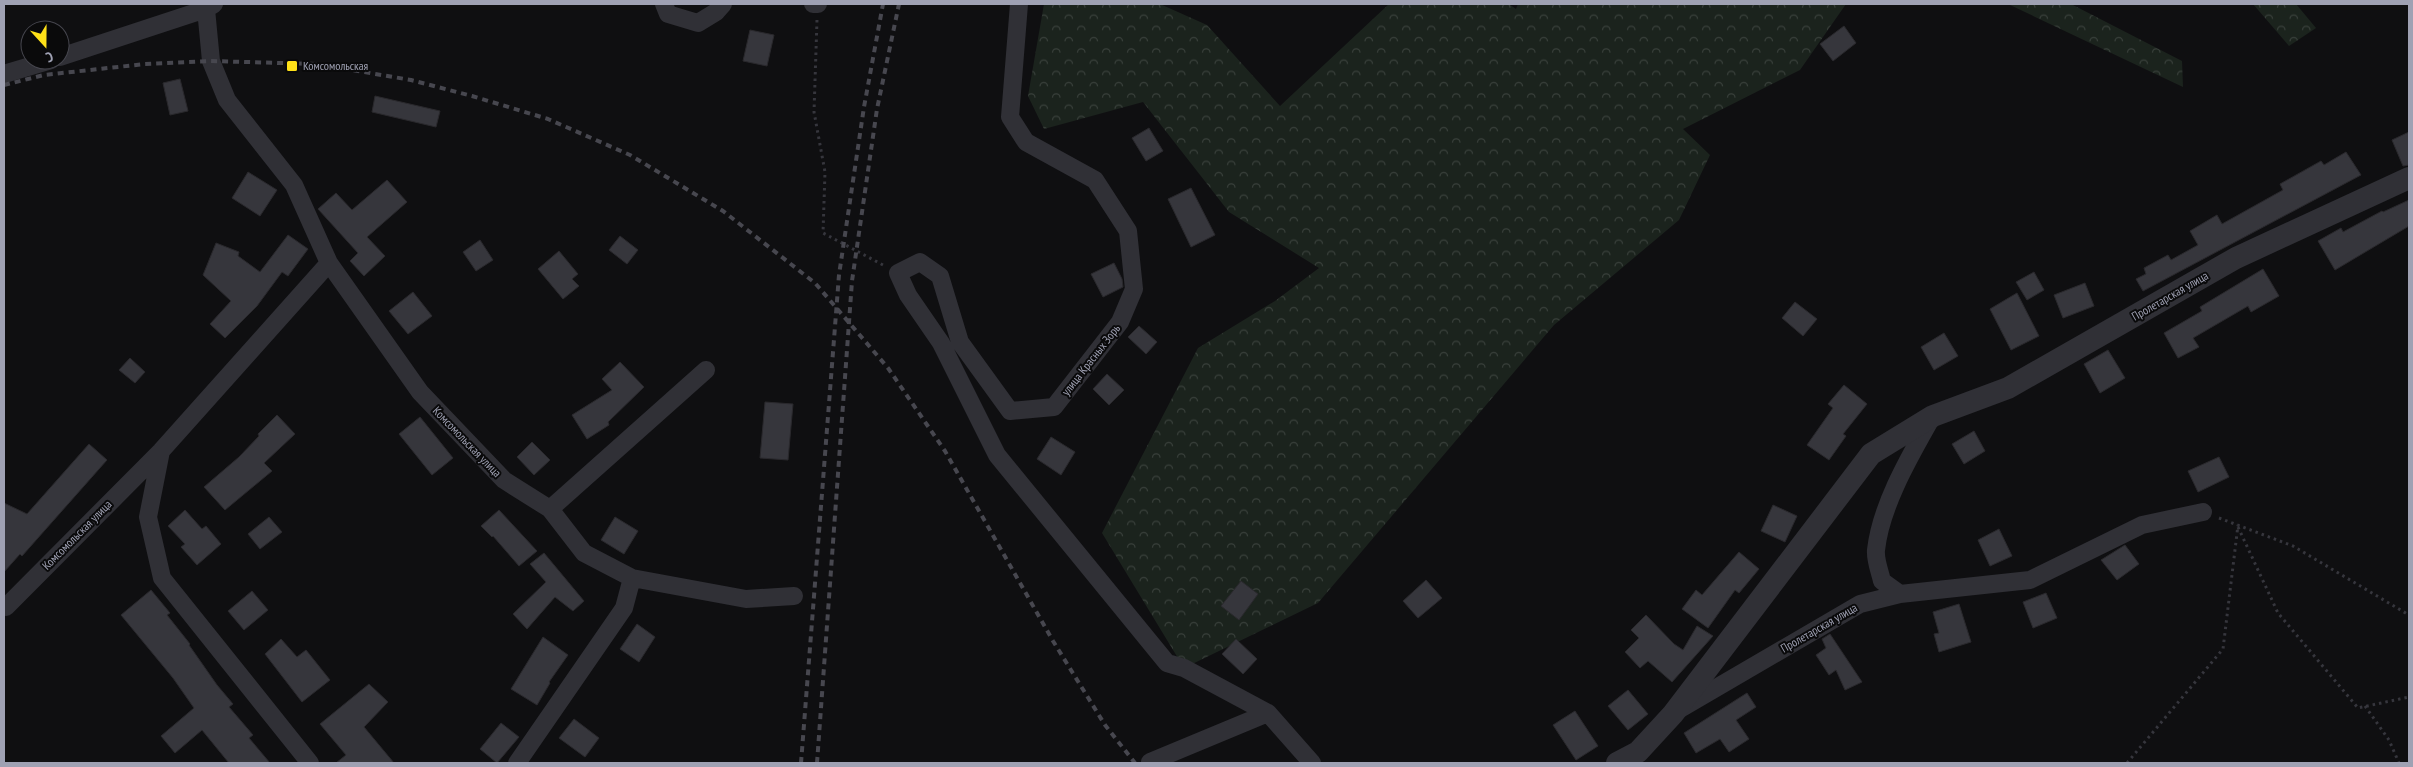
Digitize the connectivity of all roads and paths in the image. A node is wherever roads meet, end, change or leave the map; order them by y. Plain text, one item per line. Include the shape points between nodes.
1 (664, 4) edge
2 (723, 4) edge
3 (816, 4) edge
4 (1019, 4) edge
5 (210, 7) edge
6 (70, 54) edge
7 (20, 69) edge
8 (4, 74) edge
9 (2409, 178) edge
10 (329, 264) junction
11 (898, 273) junction
12 (706, 370) dead end
13 (1933, 416) junction
14 (161, 451) junction
15 (550, 509) junction
16 (2203, 512) joint
17 (2238, 525) junction
18 (632, 578) junction
19 (1900, 594) junction
20 (794, 596) dead end
21 (6, 607) dead end
22 (2409, 615) edge
23 (2409, 697) edge
24 (2365, 706) junction
25 (1268, 713) junction
26 (1673, 714) junction
27 (1641, 757) edge
28 (1150, 762) edge
29 (310, 763) edge
30 (517, 763) edge
31 (1312, 763) edge
32 (1617, 763) edge
33 (2127, 763) edge
34 (2399, 763) edge

1 - 2 street via 668,14 698,22
3 - 11 path via 814,112 825,172 823,233
4 - 11 street, улица Красных Зорь via 1010,117 1026,142 1094,180 1128,232 1134,289 1120,322 1054,407 1010,411 960,342 940,276 920,262
5 - 6 street
5 - 10 street, Комсомольская улица via 211,61 227,100 294,185
7 - 8 street
9 - 13 street, Пролетарская улица via 2236,258 2008,388
10 - 14 street, Комсомольская улица
10 - 15 street, Комсомольская улица via 420,392 504,480
11 - 25 street via 908,295 941,343 997,455 1168,663 1184,668
12 - 15 street
13 - 19 street via 1908,459 1887,509 1876,552 1882,581
13 - 26 street, Пролетарская улица via 1871,454
14 - 21 street, Комсомольская улица
14 - 29 street via 148,517 162,578
15 - 18 street, Комсомольская улица via 584,553
16 - 17 path
16 - 19 street, Пролетарская улица via 2142,525 2030,580
17 - 22 path via 2293,546
17 - 24 path via 2278,613 2358,708
17 - 33 path via 2223,649
18 - 20 street, Комсомольская улица via 746,599
18 - 30 street via 624,608
19 - 26 street, Пролетарская улица via 1860,604
23 - 24 path
24 - 34 path via 2389,740
25 - 28 street
25 - 31 street
26 - 27 street, Пролетарская улица
27 - 32 street, Пролетарская улица

